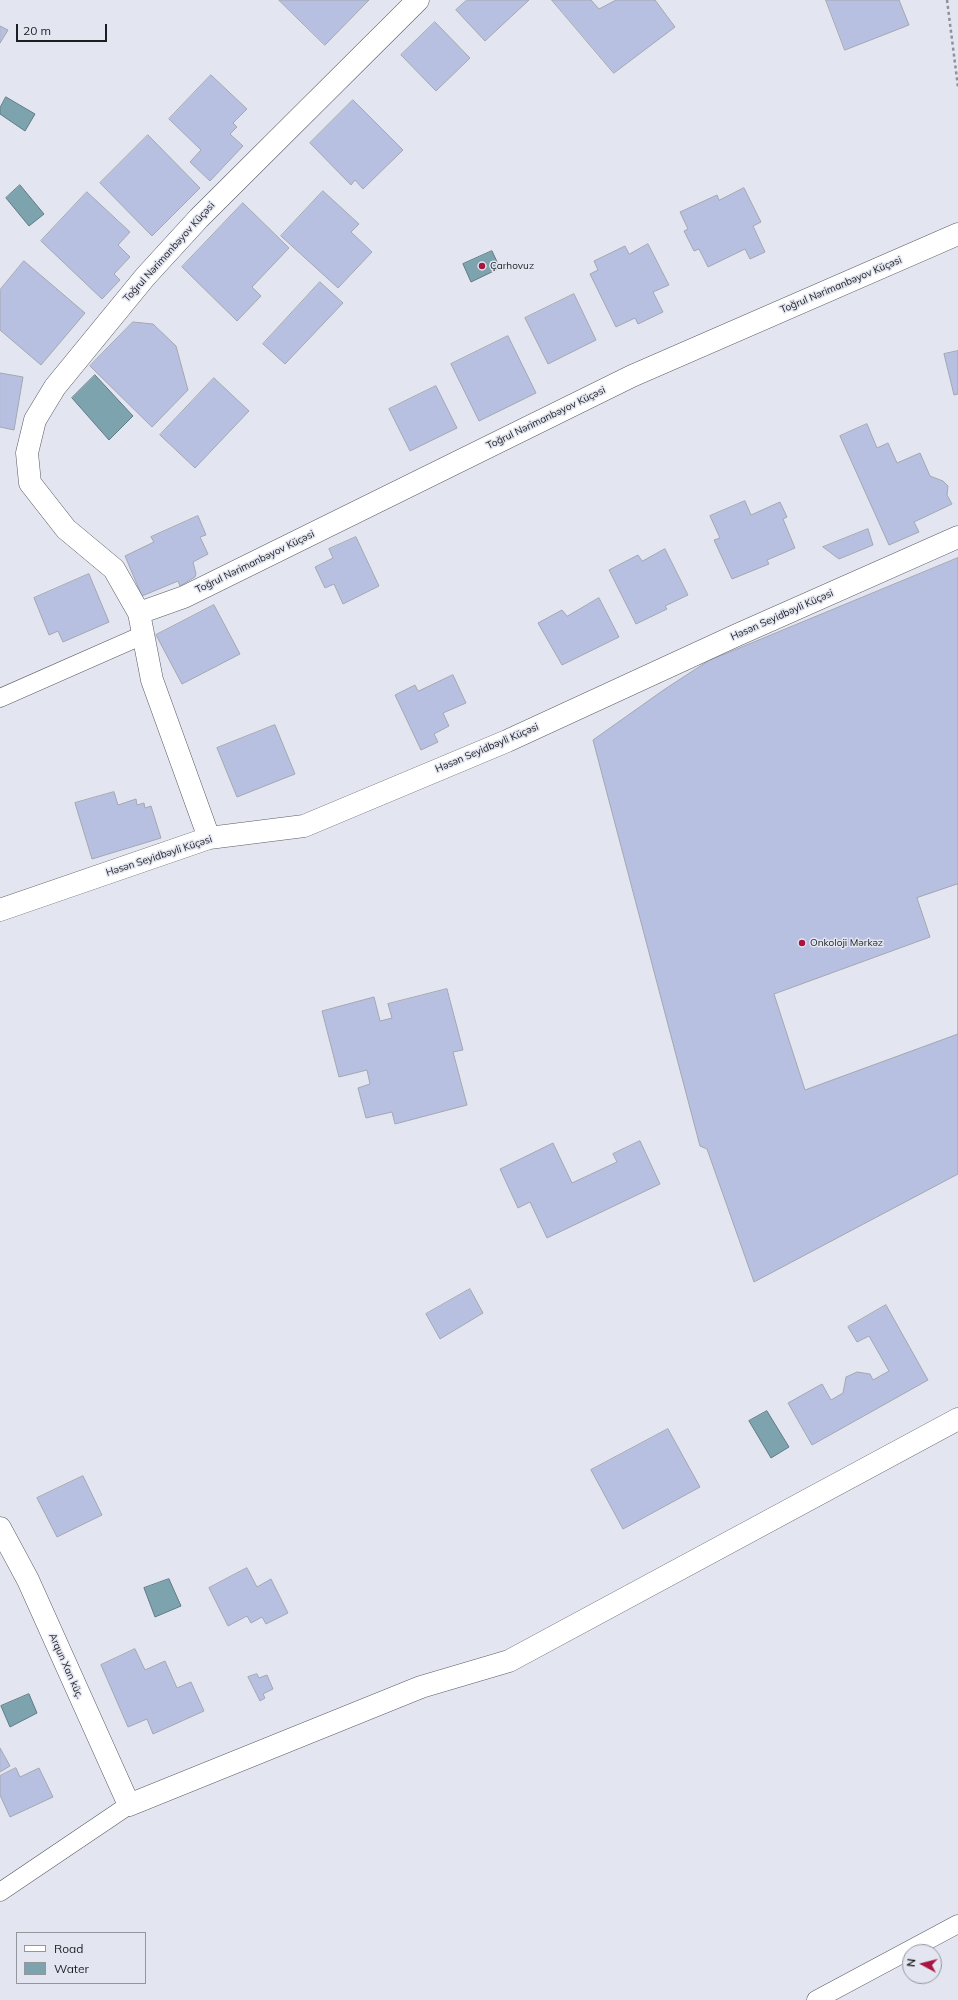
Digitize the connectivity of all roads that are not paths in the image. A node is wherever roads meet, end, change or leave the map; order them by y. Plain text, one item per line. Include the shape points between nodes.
1 (418, 0) edge
2 (958, 234) edge
3 (958, 537) edge
4 (139, 613) junction
5 (143, 635) junction
6 (0, 698) edge
7 (209, 838) junction
8 (0, 910) edge
9 (958, 1419) edge
10 (2, 1535) edge
11 (128, 1805) junction
12 (0, 1892) edge
13 (958, 1924) edge
14 (816, 2000) edge

1 - 4 street, Toğrul Nərimanbəyov Küçəsi via 199,218 144,277 54,387 35,420 27,452 30,483 66,529 114,569
2 - 4 street, Toğrul Nərimanbəyov Küçəsi via 632,376 184,597
3 - 7 street, Həsən Seyidbəyli Küçəsi via 507,741 304,826
4 - 5 street, Toğrul Nərimanbəyov Küçəsi
5 - 6 lane
5 - 7 street, Toğrul Nərimanbəyov Küçəsi via 152,680
7 - 8 street, Həsən Seyidbəyli Küçəsi
9 - 11 street via 509,1661 422,1687
10 - 11 street, Arqun Xan küç. via 28,1580
11 - 12 lane
13 - 14 lane

